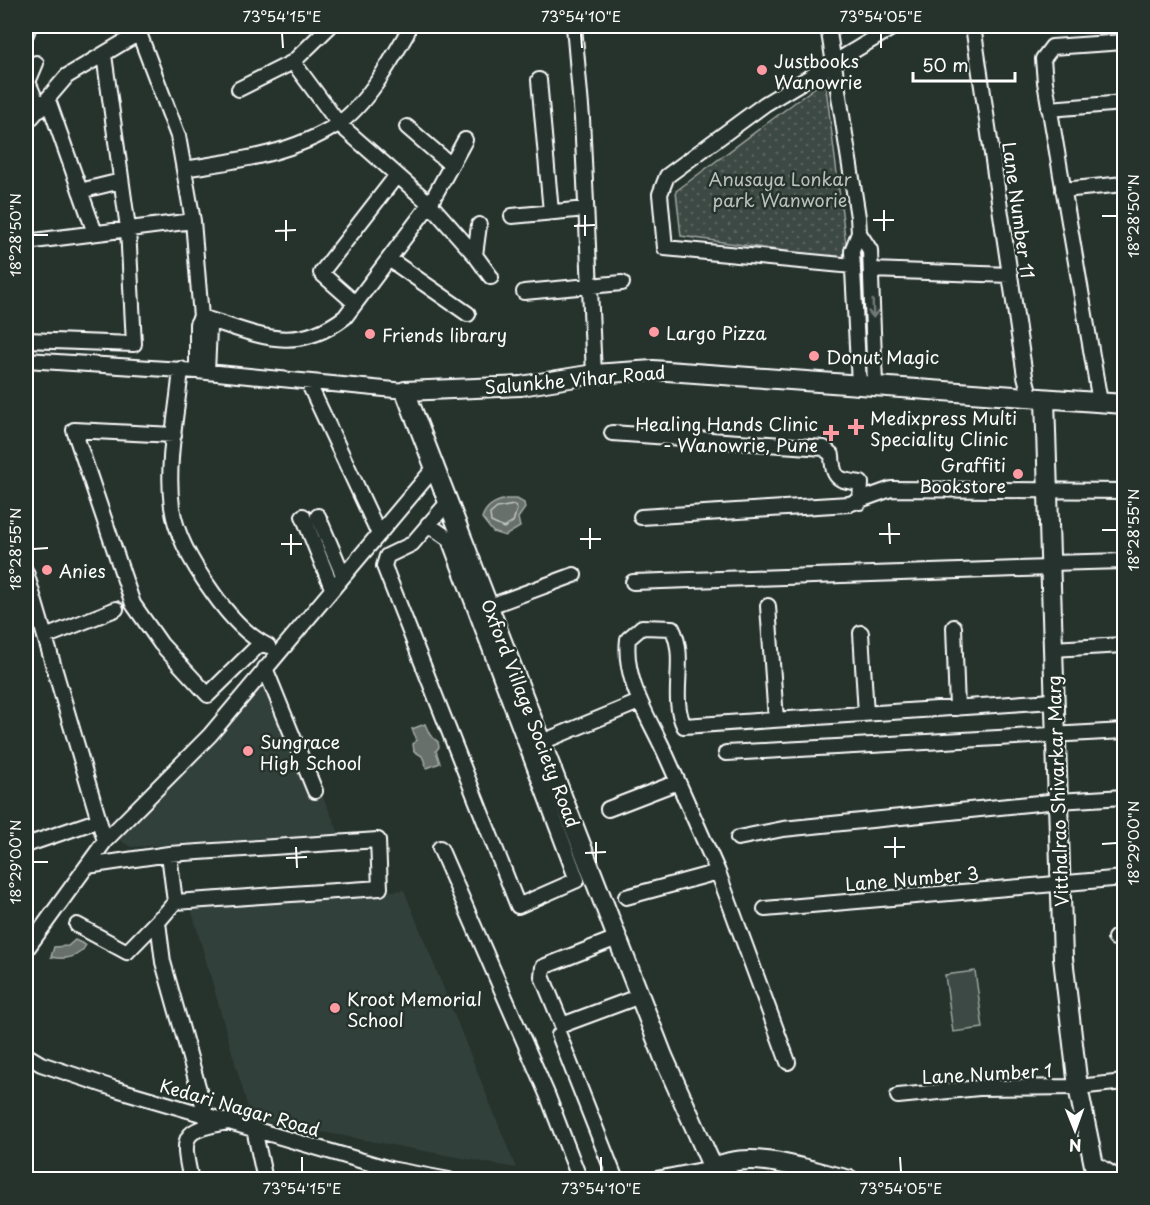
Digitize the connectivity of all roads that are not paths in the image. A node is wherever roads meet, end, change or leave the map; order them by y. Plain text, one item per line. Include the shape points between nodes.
1 (29, 26) edge
2 (330, 26) edge
3 (407, 26) edge
4 (574, 26) edge
5 (828, 26) edge
6 (895, 26) edge
7 (973, 26) edge
8 (136, 29) edge
9 (26, 34) edge
10 (1125, 42) edge
11 (104, 55) junction
12 (293, 62) junction
13 (832, 62) junction
14 (36, 63) dead end
15 (539, 80) dead end
16 (239, 89) dead end
17 (1125, 103) edge
18 (44, 105) junction
19 (1049, 109) junction
20 (339, 123) junction
21 (26, 124) edge
22 (407, 127) dead end
23 (465, 140) dead end
24 (451, 165) junction
25 (184, 169) junction
26 (397, 175) junction
27 (121, 181) junction
28 (1125, 184) edge
29 (80, 190) junction
30 (1063, 190) junction
31 (430, 204) junction
32 (586, 209) junction
33 (551, 212) junction
34 (512, 216) dead end
35 (193, 221) junction
36 (479, 225) dead end
37 (128, 228) junction
38 (95, 233) junction
39 (859, 233) junction
40 (26, 242) edge
41 (475, 255) junction
42 (389, 259) junction
43 (853, 266) junction
44 (871, 270) junction
45 (1010, 276) junction
46 (491, 277) dead end
47 (622, 283) dead end
48 (588, 286) junction
49 (524, 292) dead end
50 (355, 303) junction
51 (468, 314) dead end
52 (201, 317) junction
53 (26, 340) edge
54 (26, 360) edge
55 (181, 369) junction
56 (202, 371) junction
57 (594, 374) junction
58 (308, 382) junction
59 (867, 385) junction
60 (405, 391) junction
61 (1038, 400) junction
62 (1100, 402) junction
63 (1125, 404) edge
64 (612, 433) dead end
65 (174, 435) junction
66 (436, 466) junction
67 (1048, 491) junction
68 (1125, 491) edge
69 (449, 501) junction
70 (860, 502) junction
71 (303, 516) dead end
72 (318, 516) dead end
73 (640, 517) dead end
74 (430, 521) junction
75 (379, 534) junction
76 (1125, 561) edge
77 (1050, 565) junction
78 (26, 572) edge
79 (343, 575) junction
80 (574, 575) dead end
81 (633, 582) dead end
82 (332, 588) junction
83 (28, 589) edge
84 (490, 606) junction
85 (768, 606) dead end
86 (116, 609) dead end
87 (954, 627) dead end
88 (861, 633) dead end
89 (45, 637) junction
90 (261, 643) junction
91 (1125, 645) edge
92 (1052, 649) junction
93 (278, 651) junction
94 (265, 668) junction
95 (1053, 701) junction
96 (639, 702) junction
97 (957, 708) junction
98 (866, 714) junction
99 (776, 720) junction
100 (1125, 731) edge
101 (1054, 734) junction
102 (542, 742) junction
103 (726, 753) dead end
104 (678, 782) junction
105 (315, 791) dead end
106 (1125, 797) edge
107 (1058, 801) junction
108 (608, 809) dead end
109 (99, 820) junction
110 (738, 838) dead end
111 (105, 841) junction
112 (26, 845) edge
113 (440, 848) dead end
114 (169, 854) junction
115 (87, 866) junction
116 (718, 872) junction
117 (585, 877) junction
118 (1125, 878) edge
119 (1061, 883) junction
120 (626, 897) dead end
121 (175, 902) junction
122 (765, 909) dead end
123 (162, 916) junction
124 (76, 925) dead end
125 (617, 938) junction
126 (26, 950) edge
127 (640, 996) junction
128 (559, 1035) dead end
129 (26, 1055) edge
130 (788, 1062) dead end
131 (1125, 1082) edge
132 (1078, 1087) junction
133 (898, 1096) dead end
134 (207, 1114) junction
135 (230, 1122) junction
136 (254, 1129) junction
137 (713, 1168) junction
138 (1095, 1171) edge
139 (191, 1179) edge
140 (265, 1179) edge
141 (449, 1179) edge
142 (580, 1179) edge
143 (615, 1179) edge
144 (651, 1179) edge
145 (734, 1179) edge
146 (850, 1179) edge
147 (1122, 1179) edge

1 - 9 street
2 - 12 street
3 - 20 street via 407,33 380,80
4 - 32 street
5 - 13 street
6 - 13 street
7 - 45 street, Lane Number 11
8 - 11 street
8 - 25 street via 178,136
10 - 19 street via 1052,47 1043,59
11 - 18 street via 68,76
11 - 27 street
12 - 16 street
12 - 20 street
13 - 39 street
13 - 43 street via 765,104 667,176 660,194 665,248
14 - 18 street via 28,82
15 - 33 street
17 - 19 street
18 - 21 street
18 - 29 street
19 - 30 street
20 - 25 street via 305,141 243,160
20 - 26 street
22 - 24 street
23 - 24 street
24 - 31 street
25 - 35 street
26 - 31 street
26 - 50 street via 321,273
27 - 29 street
27 - 37 street
28 - 30 street
29 - 38 street
30 - 62 street
31 - 41 street
31 - 42 street
32 - 33 street
32 - 48 street
33 - 34 street
35 - 37 street
35 - 52 street
36 - 41 street
37 - 38 street
37 - 53 street via 134,344
38 - 40 street
39 - 43 street via 852,251
39 - 44 street via 870,250
41 - 46 street
42 - 50 street
42 - 51 street
43 - 59 street
44 - 45 street
44 -> 59 street
45 - 61 street, Lane Number 11 via 1024,376
47 - 48 street
48 - 49 street
48 - 57 street
50 - 52 street via 327,331 292,340
52 - 56 street via 209,328
54 - 55 street, Salunkhe Vihar Road
55 - 56 street, Salunkhe Vihar Road
55 - 65 street
56 - 58 street, Salunkhe Vihar Road
57 - 59 street, Salunkhe Vihar Road via 677,370
57 - 60 street, Salunkhe Vihar Road via 521,386
58 - 60 street, Salunkhe Vihar Road
58 - 75 street
59 - 61 street, Salunkhe Vihar Road
60 - 66 street, Oxford Village Society Road
61 - 62 street, Salunkhe Vihar Road
61 - 67 street, Vitthalrao Shivarkar Marg
62 - 63 street, Salunkhe Vihar Road
64 - 70 street via 824,448 832,455 837,477 861,483
65 - 90 street via 172,508 185,548 221,604
65 - 90 street via 74,430 133,604 161,644 208,695
66 - 69 street, Oxford Village Society Road
66 - 75 street
67 - 68 street
67 - 70 street via 891,489
67 - 77 street, Vitthalrao Shivarkar Marg
69 - 74 street
69 - 84 street, Oxford Village Society Road
70 - 73 street
71 - 82 street
72 - 79 street
74 - 117 street via 448,539
74 - 117 street via 412,544 387,556 384,566 518,906
75 - 79 street
76 - 77 street
77 - 81 street
77 - 92 street, Vitthalrao Shivarkar Marg
78 - 83 street
79 - 82 street
80 - 84 street
82 - 93 street
83 - 89 street
84 - 102 street, Oxford Village Society Road
85 - 99 street
86 - 89 street
87 - 97 street
88 - 98 street
89 - 109 street
90 - 93 street
91 - 92 street
92 - 95 street, Vitthalrao Shivarkar Marg
93 - 94 street
94 - 105 street
94 - 111 street via 210,735
95 - 97 street
95 - 101 street, Vitthalrao Shivarkar Marg
96 - 99 street via 628,639 642,627 672,628 680,642 678,714 684,726
96 - 102 street
96 - 104 street
97 - 98 street
98 - 99 street
100 - 101 street
101 - 103 street
101 - 107 street, Vitthalrao Shivarkar Marg
102 - 117 street, Oxford Village Society Road
104 - 108 street
104 - 116 street
106 - 107 street
107 - 110 street via 783,829
107 - 119 street, Vitthalrao Shivarkar Marg
109 - 111 street
109 - 112 street
111 - 115 street
113 - 142 street
114 - 115 street
114 - 121 street
114 - 121 street via 378,840 380,888
115 - 126 street
116 - 120 street
116 - 130 street
117 - 125 street, Oxford Village Society Road
118 - 119 street, Lane Number 3
119 - 122 street, Lane Number 3
119 - 132 street, Vitthalrao Shivarkar Marg via 1063,958
121 - 123 street
123 - 124 street via 127,952
123 - 134 street via 158,922 163,962
125 - 127 street, Oxford Village Society Road
125 - 127 street via 543,967 542,976 562,1025
127 - 137 street, Oxford Village Society Road
128 - 143 street
129 - 134 street, Kedari Nagar Road via 41,1064 116,1089
131 - 132 street, Lane Number 1
132 - 133 street, Lane Number 1 via 979,1088
132 - 138 street, Vitthalrao Shivarkar Marg
134 - 135 street, Kedari Nagar Road
135 - 136 street, Kedari Nagar Road
135 - 139 street via 201,1127 185,1140
136 - 140 street
136 - 141 street, Kedari Nagar Road via 390,1169
137 - 144 street
137 - 145 street
137 - 146 street via 732,1160 752,1159
138 - 147 street

